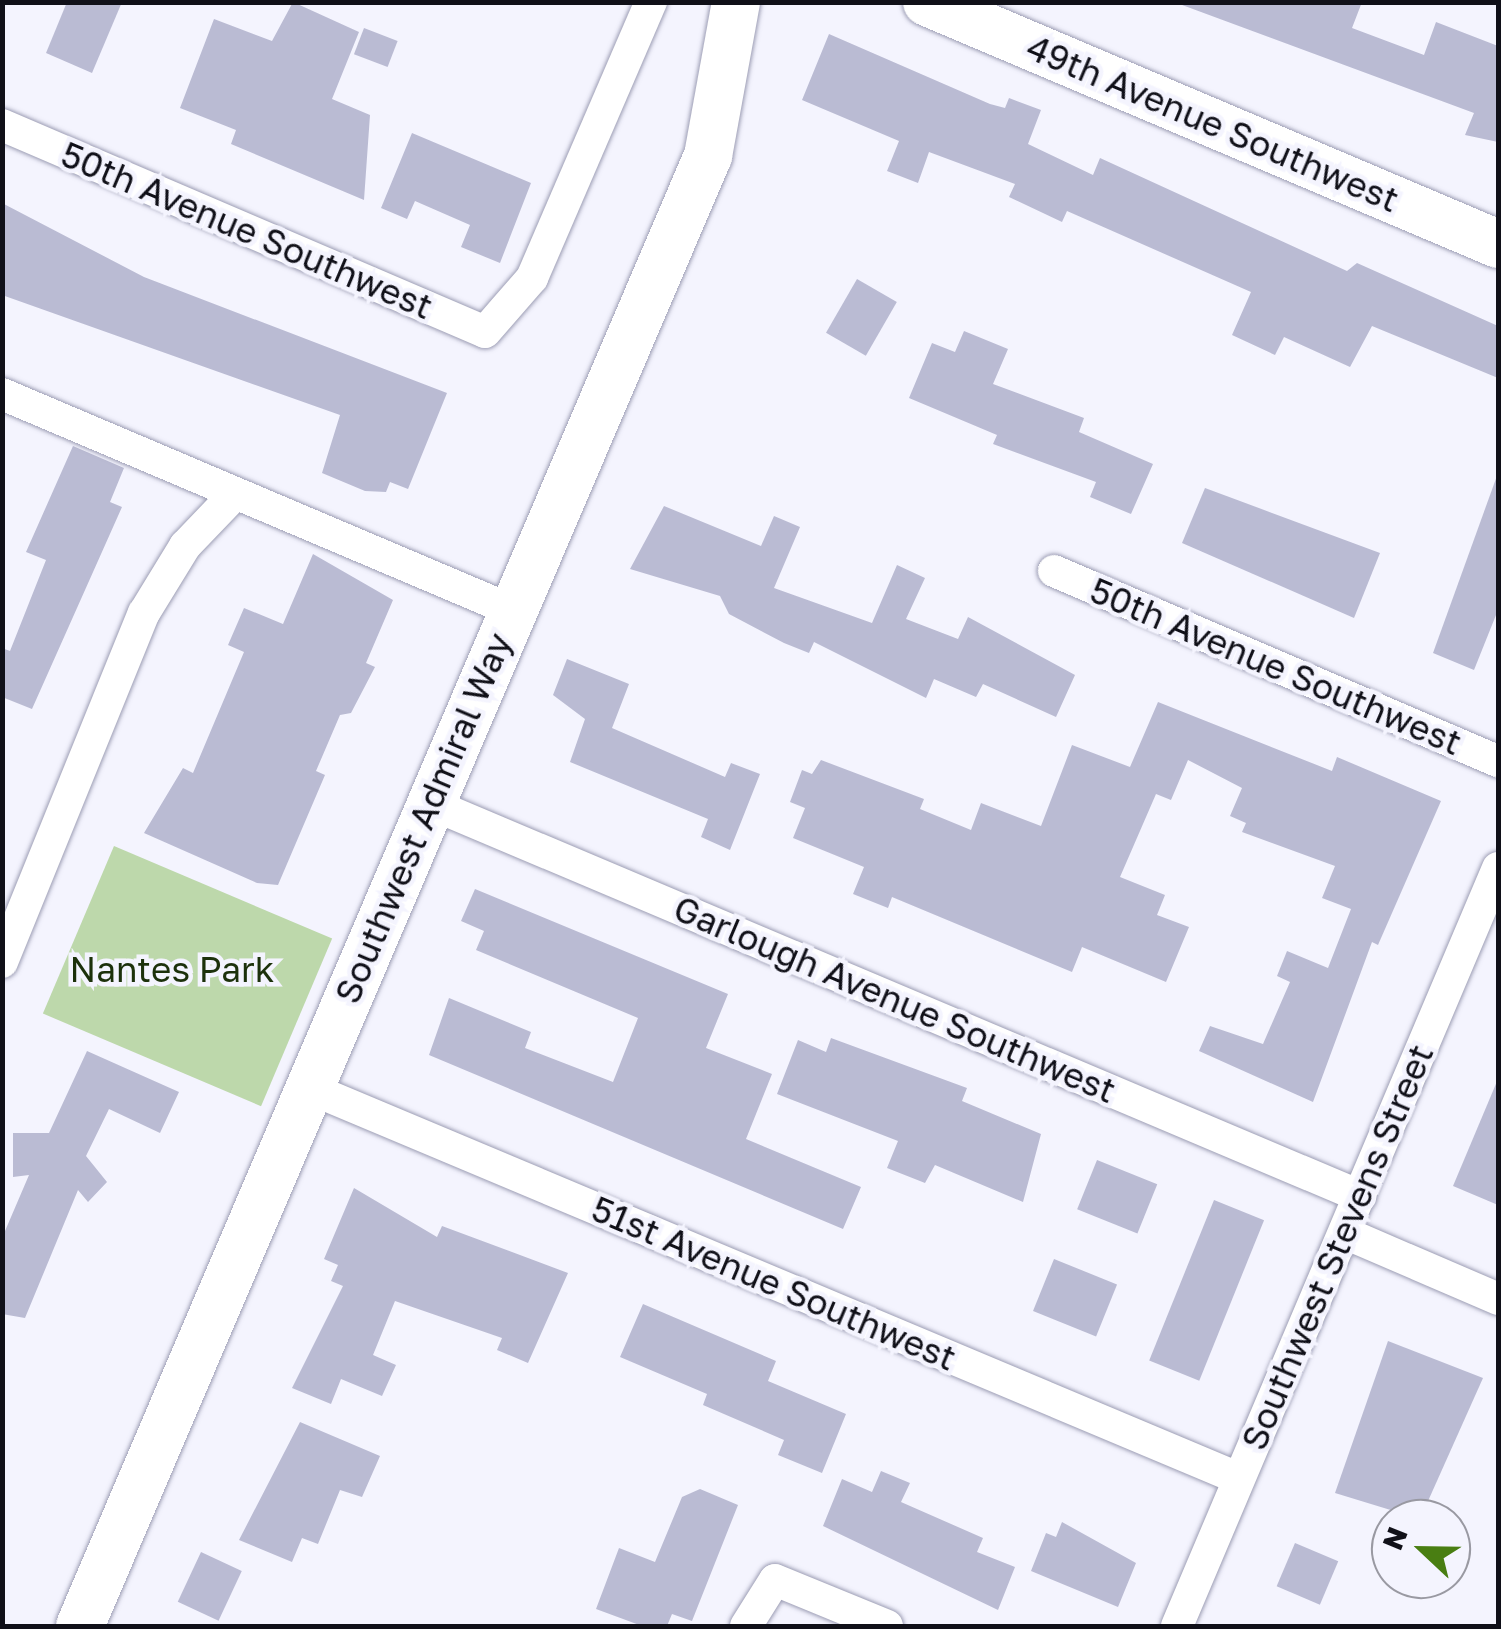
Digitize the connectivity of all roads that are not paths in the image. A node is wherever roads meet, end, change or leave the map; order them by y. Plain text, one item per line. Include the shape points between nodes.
1 (651, 2) edge
2 (736, 2) edge
3 (927, 2) edge
4 (2, 125) edge
5 (1498, 244) edge
6 (2, 394) edge
7 (232, 496) junction
8 (1054, 571) dead end
9 (510, 610) junction
10 (1498, 761) edge
11 (430, 803) junction
12 (1498, 868) edge
13 (2, 962) edge
14 (308, 1088) junction
15 (1360, 1196) junction
16 (1345, 1233) junction
17 (1498, 1299) edge
18 (1238, 1478) junction
19 (80, 1626) edge
20 (746, 1626) edge
21 (887, 1626) edge
22 (1178, 1626) edge

1 - 4 street, 50th Avenue Southwest via 532,278 492,330
2 - 9 main road, Southwest Admiral Way via 708,156
3 - 5 main road, 49th Avenue Southwest
6 - 7 street
7 - 9 street
7 - 13 street via 185,546 144,613
8 - 10 street, 50th Avenue Southwest
9 - 11 main road, Southwest Admiral Way
11 - 14 main road, Southwest Admiral Way
11 - 15 street, Garlough Avenue Southwest
12 - 15 street, Southwest Stevens Street
14 - 18 street, 51st Avenue Southwest
14 - 19 main road, Southwest Admiral Way
15 - 16 street, Southwest Stevens Street
16 - 17 street
16 - 18 street, Southwest Stevens Street
18 - 22 street, Southwest Stevens Street
20 - 21 street via 775,1580

